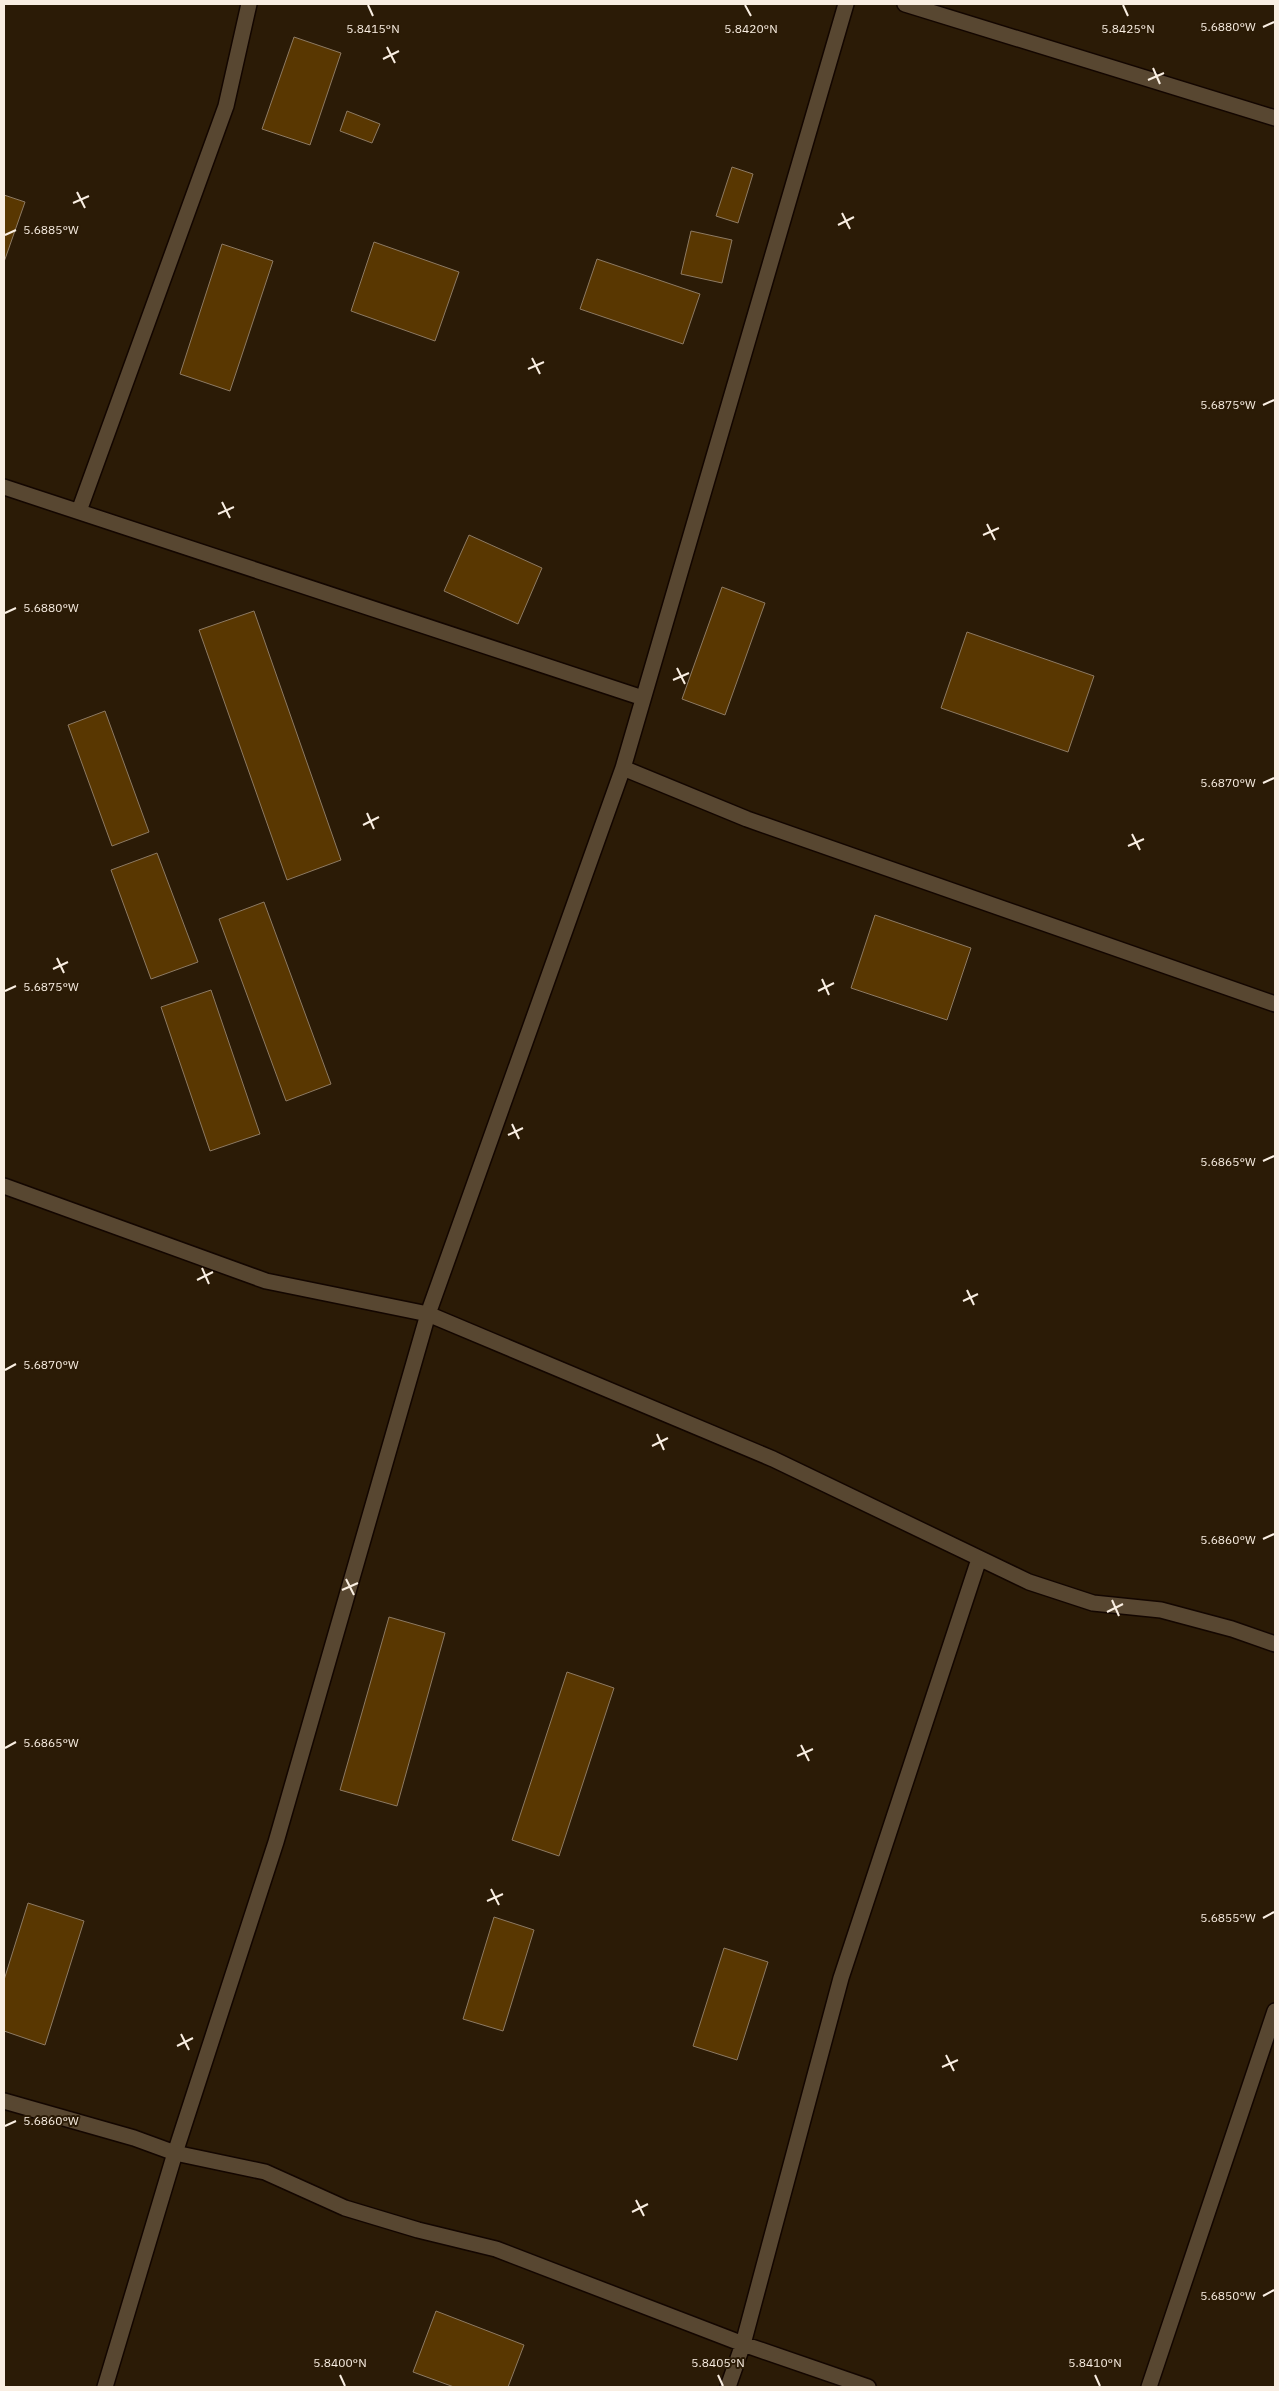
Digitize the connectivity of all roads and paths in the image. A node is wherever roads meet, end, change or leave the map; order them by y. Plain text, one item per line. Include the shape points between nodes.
1 (249, 4) edge
2 (846, 4) edge
3 (904, 4) edge
4 (1275, 118) edge
5 (4, 487) edge
6 (79, 511) junction
7 (643, 698) junction
8 (623, 768) junction
9 (1275, 1004) edge
10 (4, 1186) edge
11 (428, 1314) junction
12 (979, 1559) junction
13 (1275, 1644) edge
14 (1275, 2011) edge
15 (4, 2101) edge
16 (175, 2153) junction
17 (743, 2344) junction
18 (105, 2387) edge
19 (728, 2387) edge
20 (868, 2387) edge
21 (1149, 2387) edge

1 - 6 street via 226,106
2 - 7 street
3 - 4 street
5 - 6 street
6 - 7 street
7 - 8 street
8 - 9 street via 748,819
8 - 11 street
10 - 11 street via 266,1281
11 - 12 street via 773,1459
11 - 16 street via 276,1842
12 - 13 street via 1029,1582 1093,1603 1161,1610
12 - 17 street via 841,1978
14 - 21 street
15 - 16 street
16 - 17 street via 265,2172 345,2208 496,2249
16 - 18 street
17 - 19 street
17 - 20 street

